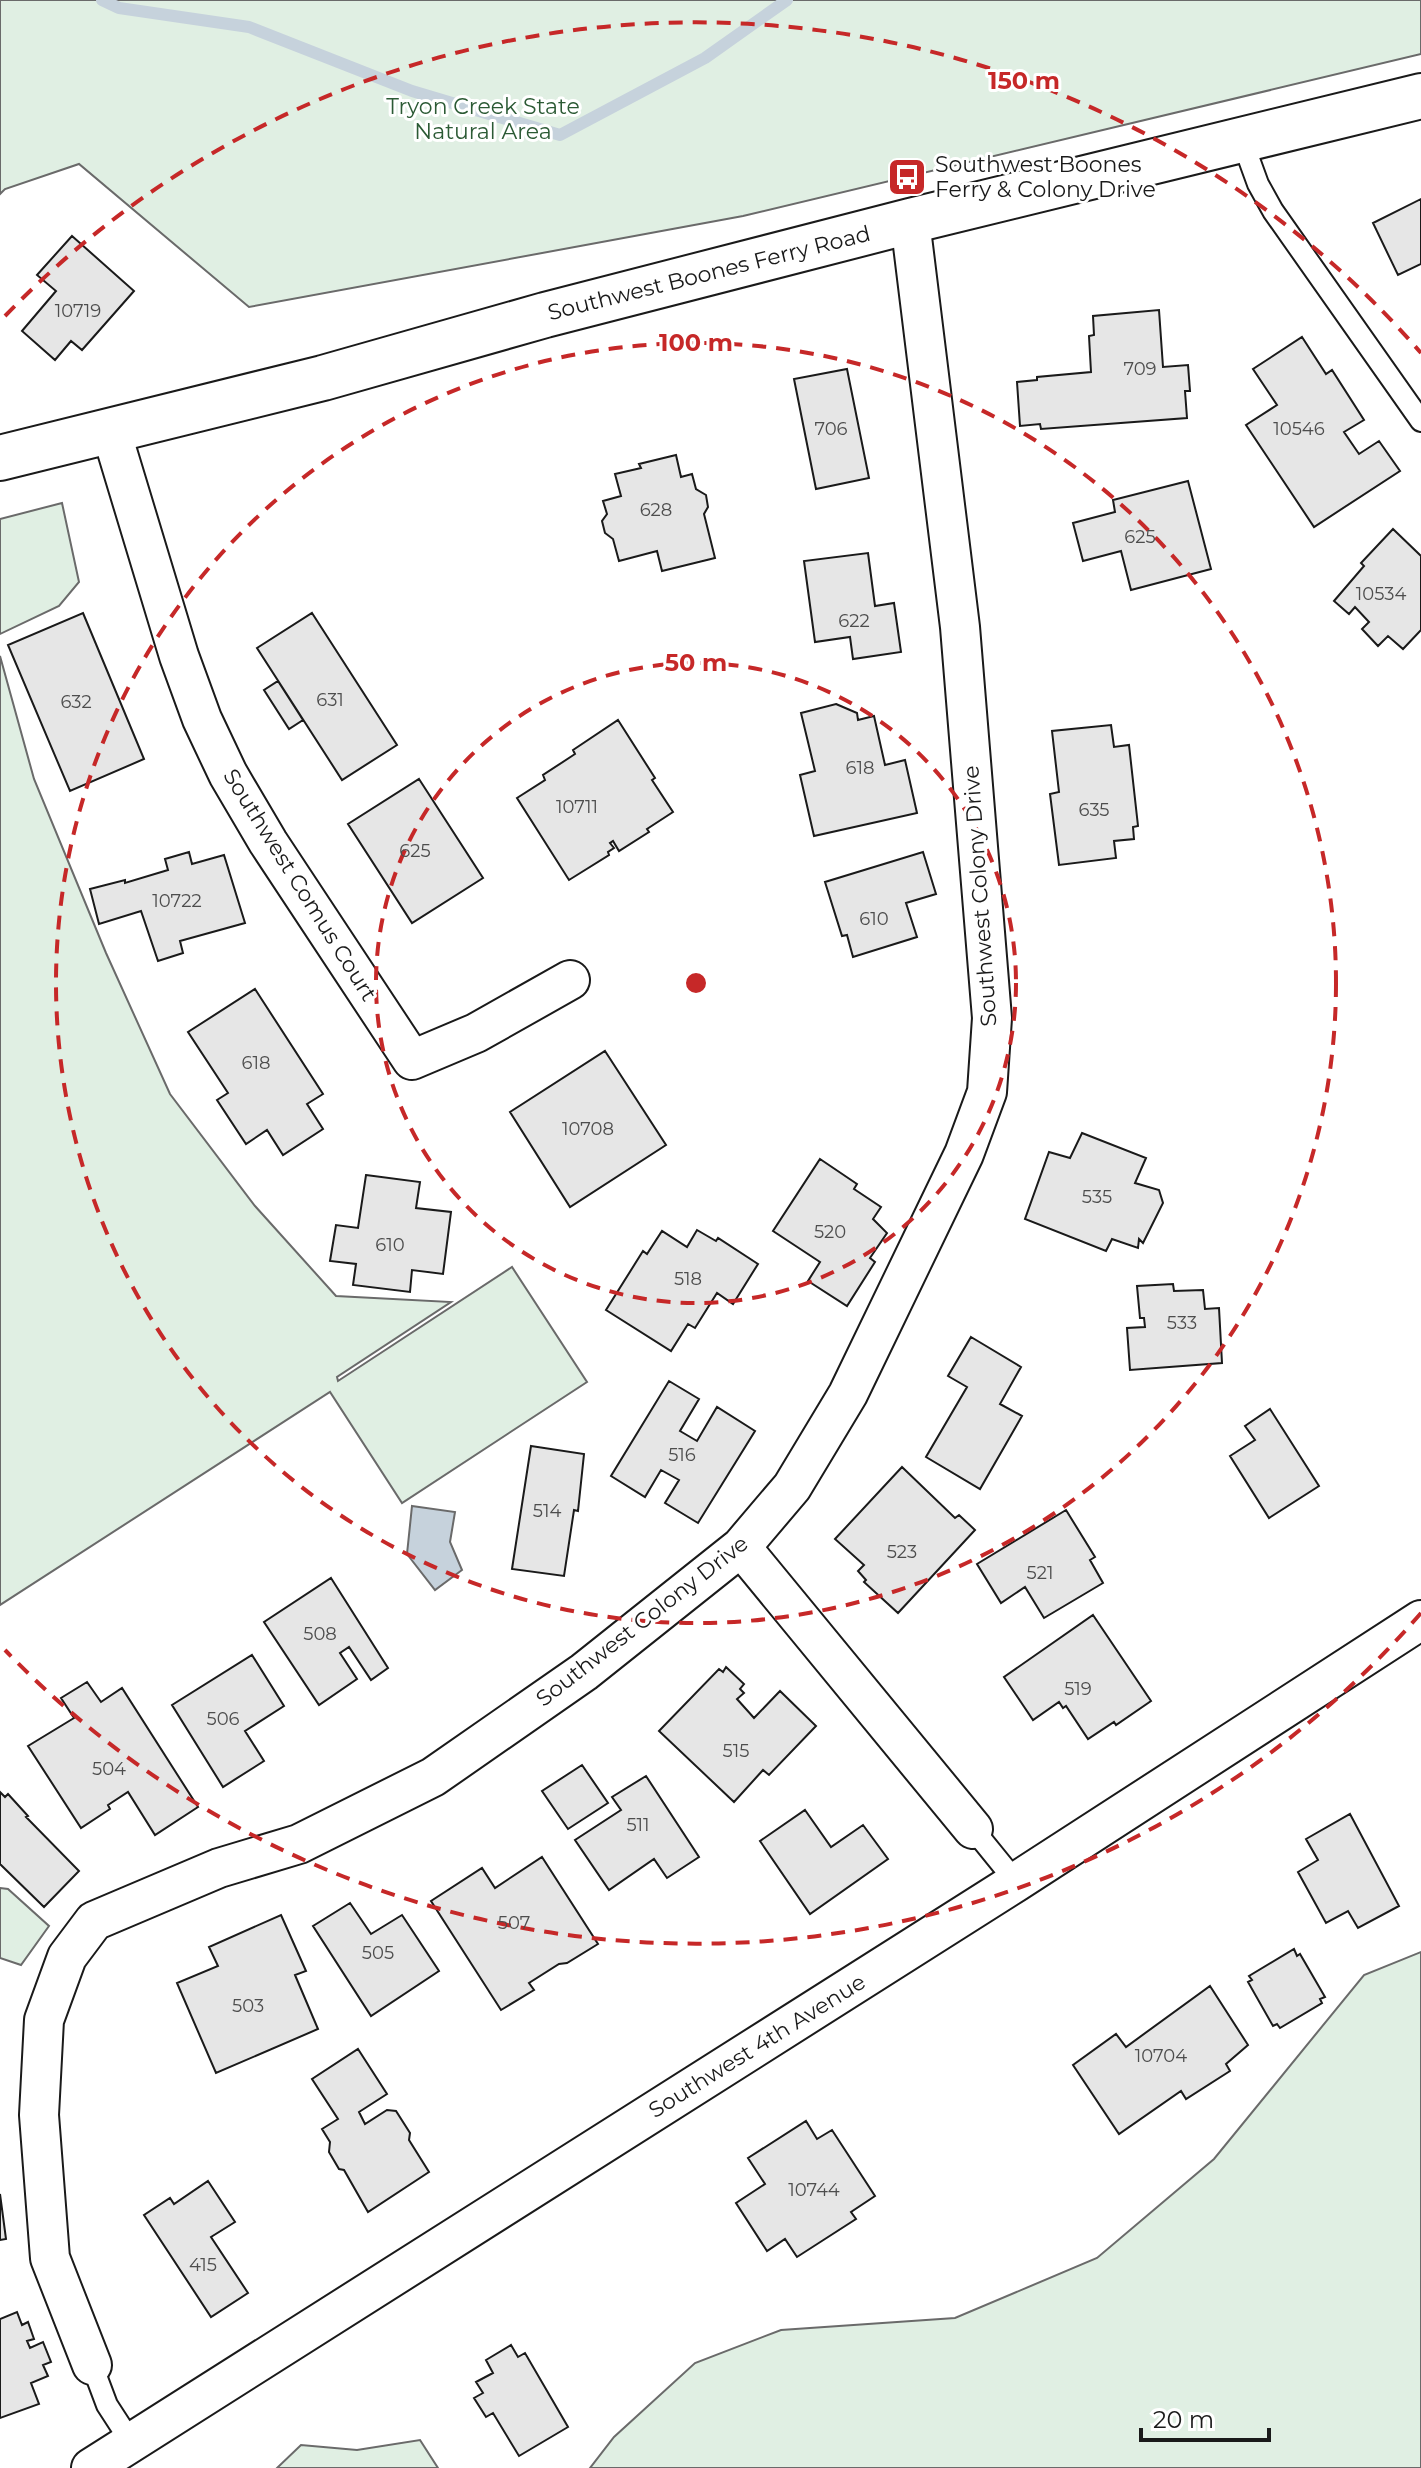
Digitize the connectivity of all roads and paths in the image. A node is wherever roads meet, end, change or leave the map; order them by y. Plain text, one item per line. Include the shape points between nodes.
1 (1421, 96) edge
2 (1242, 140) junction
3 (910, 221) junction
4 (1421, 421) edge
5 (111, 431) junction
6 (0, 458) edge
7 (570, 980) dead end
8 (741, 1547) junction
9 (1421, 1620) edge
10 (973, 1829) joint
11 (1016, 1882) junction
12 (92, 2365) joint
13 (131, 2442) junction
14 (91, 2468) edge

1 - 2 main road, Southwest Boones Ferry Road
2 - 3 main road, Southwest Boones Ferry Road
2 - 4 lane via 1273,211
3 - 5 main road, Southwest Boones Ferry Road
3 - 8 street, Southwest Colony Drive via 961,643 992,1018 987,1092 964,1154 848,1394 792,1487
5 - 6 main road, Southwest Boones Ferry Road
5 - 7 street, Southwest Comus Court via 179,656 228,774 412,1060 476,1033
8 - 10 street
8 - 12 street, Southwest Colony Drive via 584,1672 433,1777 299,1844 219,1868 94,1921 67,1957 44,2020 39,2115 50,2258
9 - 11 street, Southwest 4th Avenue
10 - 11 lane
11 - 13 street, Southwest 4th Avenue
12 - 13 lane, Southwest Colony Drive via 107,2405
13 - 14 street, Southwest 4th Avenue

